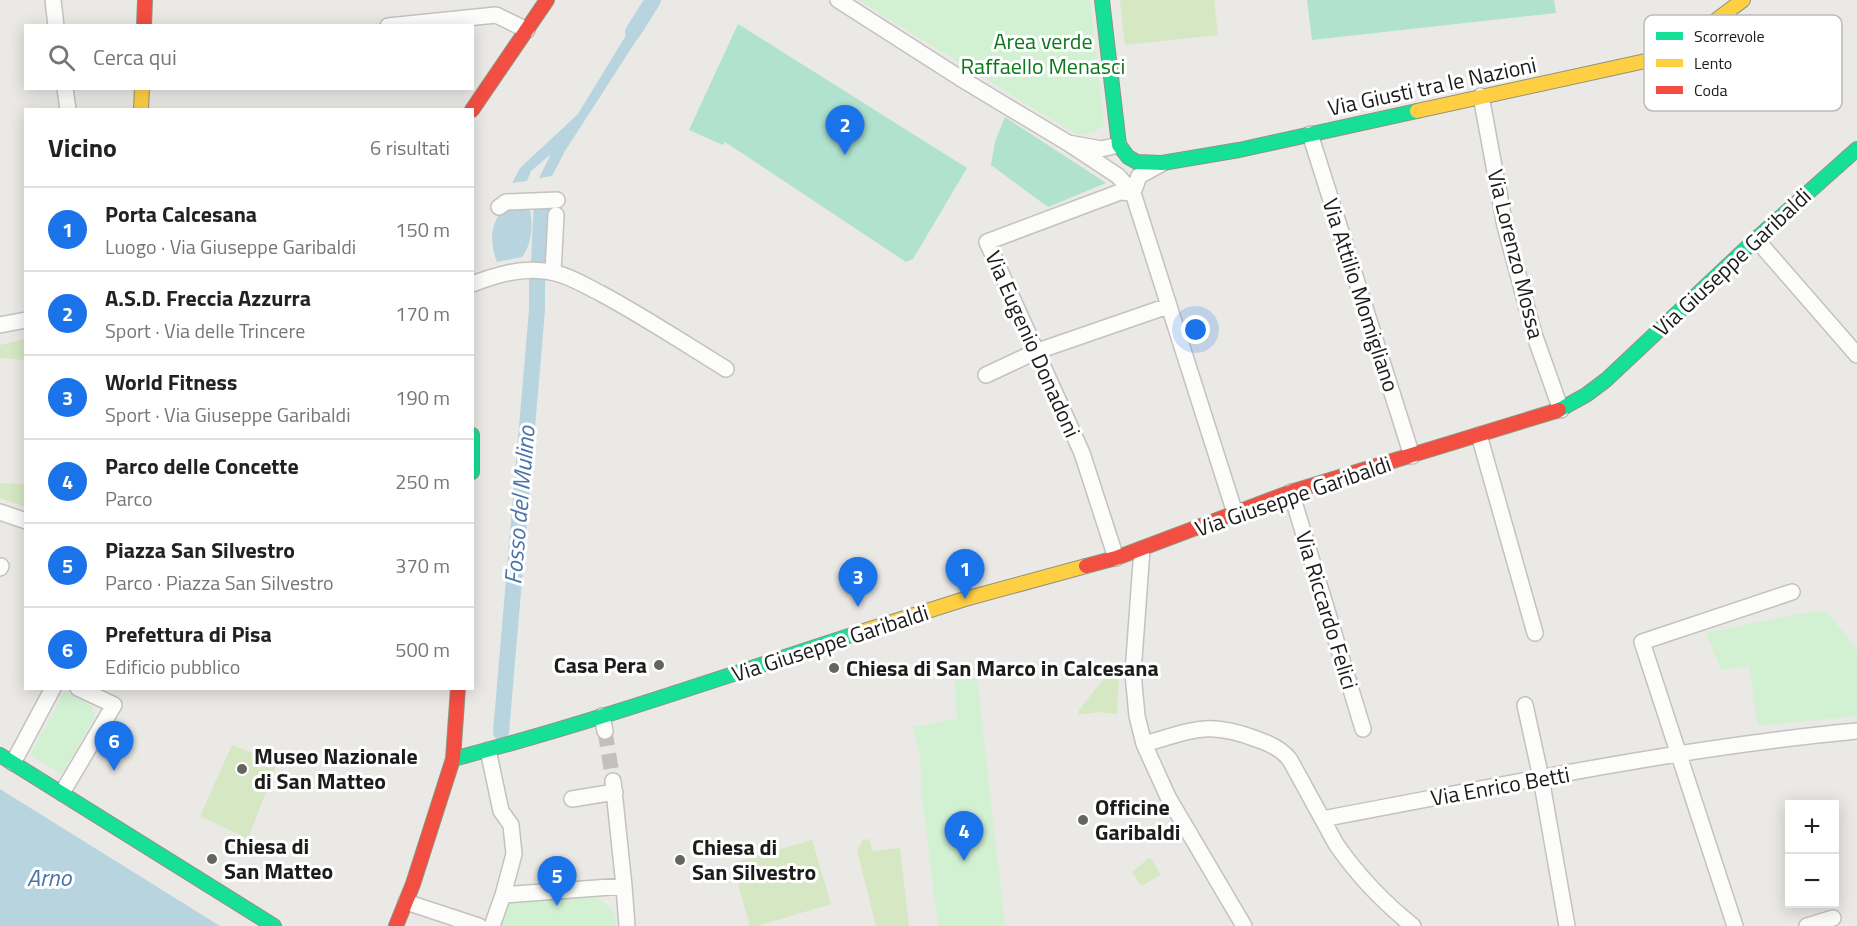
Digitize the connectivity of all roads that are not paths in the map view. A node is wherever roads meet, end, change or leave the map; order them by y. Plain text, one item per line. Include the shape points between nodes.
1 (53, 0) edge
2 (145, 0) edge
3 (547, 0) edge
4 (838, 0) edge
5 (1102, 0) edge
6 (1743, 0) edge
7 (495, 7) edge
8 (1723, 15) edge
9 (56, 24) edge
10 (144, 24) edge
11 (399, 24) edge
12 (527, 30) junction
13 (1644, 61) edge
14 (65, 90) edge
15 (142, 90) edge
16 (1481, 96) junction
17 (68, 108) edge
18 (141, 108) edge
19 (473, 108) edge
20 (1310, 134) junction
21 (1068, 143) junction
22 (1119, 145) junction
23 (1857, 148) edge
24 (1162, 164) junction
25 (1133, 193) junction
26 (499, 207) dead end
27 (1756, 239) junction
28 (549, 272) junction
29 (474, 283) edge
30 (1168, 306) junction
31 (24, 320) edge
32 (0, 325) edge
33 (1035, 352) junction
34 (1857, 355) edge
35 (726, 369) dead end
36 (986, 375) dead end
37 (1561, 410) junction
38 (1479, 435) junction
39 (1412, 456) junction
40 (1291, 492) junction
41 (0, 512) edge
42 (1235, 513) junction
43 (24, 520) edge
44 (1142, 549) junction
45 (1116, 558) junction
46 (1792, 592) dead end
47 (1535, 633) dead end
48 (52, 690) edge
49 (82, 690) edge
50 (458, 690) edge
51 (1525, 705) dead end
52 (1364, 729) dead end
53 (1857, 731) edge
54 (1144, 744) junction
55 (488, 750) junction
56 (1680, 754) junction
57 (7, 759) edge
58 (453, 759) junction
59 (1541, 778) junction
60 (62, 793) junction
61 (572, 799) dead end
62 (1322, 819) junction
63 (624, 886) junction
64 (503, 895) junction
65 (406, 902) junction
66 (1833, 918) dead end
67 (274, 926) edge
68 (396, 926) edge
69 (479, 926) edge
70 (492, 926) edge
71 (627, 926) edge
72 (1244, 926) edge
73 (1413, 926) edge
74 (1567, 926) edge
75 (1735, 926) edge
76 (1807, 926) edge

1 - 9 street
2 - 10 street
3 - 12 street
4 - 21 street
5 - 22 street
6 - 8 street, Via Giusti tra le Nazioni
7 - 11 street
7 - 12 street
12 - 19 street
13 - 16 street, Via Giusti tra le Nazioni
14 - 17 street
15 - 18 street
16 - 20 street, Via Giusti tra le Nazioni
16 - 37 street, Via Lorenzo Mossa via 1505,226 1534,334
20 - 24 street, Via Giusti tra le Nazioni
20 - 39 street, Via Attilio Momigliano
21 - 22 street via 1101,149
21 - 25 street via 1118,176
22 - 24 street, Via Giusti tra le Nazioni via 1137,162
23 - 27 street, Via Giuseppe Garibaldi
24 - 25 street via 1139,176
25 - 30 street
25 - 33 street, Via Eugenio Donadoni via 1120,192 987,242
26 - 28 street via 506,202 557,207
27 - 34 street
27 - 37 street, Via Giuseppe Garibaldi via 1606,380
28 - 29 street via 522,271
28 - 35 street via 566,275 633,311
30 - 33 street
30 - 42 street
31 - 32 street
33 - 36 street
33 - 45 street, Via Eugenio Donadoni via 1082,453
37 - 38 street, Via Giuseppe Garibaldi
38 - 39 street, Via Giuseppe Garibaldi
38 - 47 street
39 - 40 street, Via Giuseppe Garibaldi
40 - 42 street, Via Giuseppe Garibaldi
40 - 52 street, Via Riccardo Felici
41 - 43 street
42 - 44 street, Via Giuseppe Garibaldi
44 - 45 street, Via Giuseppe Garibaldi
44 - 54 street via 1133,673
45 - 55 street, Via Giuseppe Garibaldi via 965,599 604,723
46 - 56 street via 1642,642
48 - 57 street
49 - 60 street via 114,705
50 - 58 street
51 - 59 street
53 - 56 street, Via Enrico Betti
54 - 62 street via 1210,727 1266,742 1290,760
54 - 72 street via 1168,796
55 - 58 street, Via Giuseppe Garibaldi
55 - 64 street via 501,811 511,825 514,854
56 - 59 street, Via Enrico Betti
56 - 75 street
57 - 60 street
58 - 65 street
59 - 62 street, Via Enrico Betti
59 - 74 street
60 - 67 street
61 - 63 street via 614,786
62 - 73 street via 1358,875
63 - 64 street
63 - 71 street
64 - 70 street
65 - 68 street
65 - 69 street
66 - 76 street

